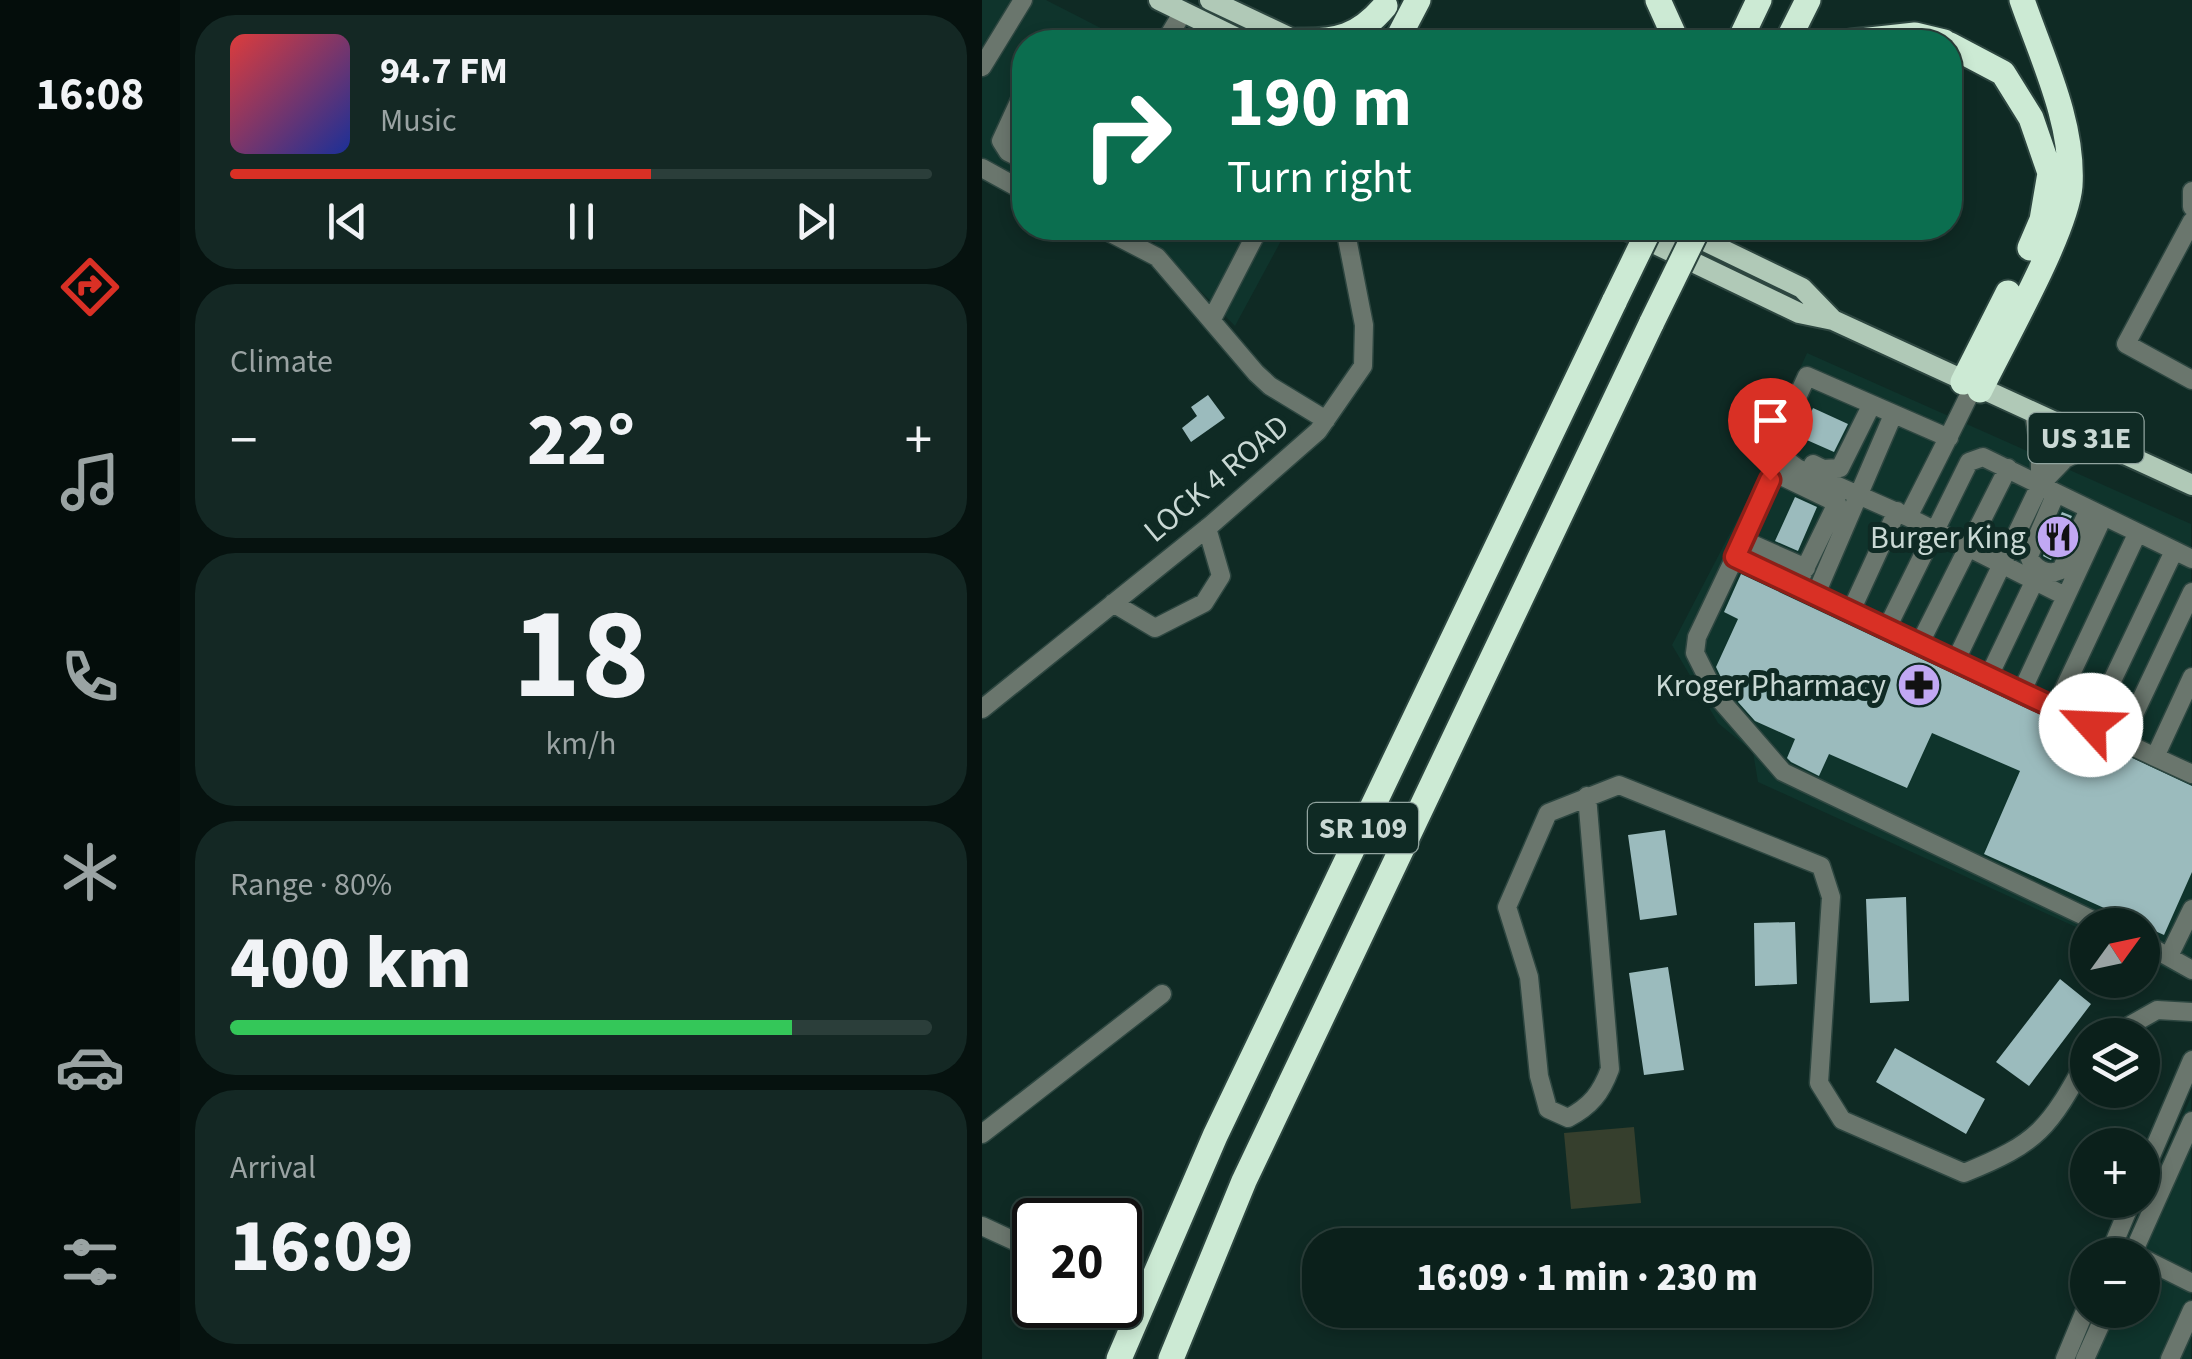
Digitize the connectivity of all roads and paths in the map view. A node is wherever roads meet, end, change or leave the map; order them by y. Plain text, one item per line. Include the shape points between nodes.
1 (1023, 0) edge
2 (1158, 0) edge
3 (1210, 0) edge
4 (1418, 0) edge
5 (1658, 0) edge
6 (1760, 0) edge
7 (1808, 0) edge
8 (2022, 0) edge
9 (1387, 3) edge
10 (1183, 12) junction
11 (982, 27) edge
12 (1172, 30) edge
13 (1220, 30) edge
14 (1273, 30) edge
15 (1362, 30) edge
16 (1373, 30) edge
17 (1402, 30) edge
18 (1672, 30) edge
19 (1745, 30) edge
20 (1793, 30) edge
21 (1001, 36) junction
22 (1962, 52) edge
23 (982, 67) edge
24 (1012, 117) edge
25 (1012, 154) edge
26 (982, 168) edge
27 (1012, 185) edge
28 (2192, 191) edge
29 (2192, 207) edge
30 (2192, 220) edge
31 (1125, 240) edge
32 (1253, 240) edge
33 (1347, 240) edge
34 (1644, 240) edge
35 (1647, 240) edge
36 (1692, 240) edge
37 (1703, 240) edge
38 (1212, 319) junction
39 (1833, 320) junction
40 (2192, 380) edge
41 (1972, 386) junction
42 (1871, 406) junction
43 (1892, 415) junction
44 (2034, 415) junction
45 (1326, 420) junction
46 (1949, 438) junction
47 (2096, 443) junction
48 (1776, 446) junction
49 (2008, 468) junction
50 (1794, 474) junction
51 (2192, 485) edge
52 (2048, 489) junction
53 (1860, 494) junction
54 (2096, 513) junction
55 (1902, 514) junction
56 (1207, 528) junction
57 (1935, 530) junction
58 (1834, 531) junction
59 (2137, 534) junction
60 (1968, 546) junction
61 (1739, 548) junction
62 (2174, 551) junction
63 (2192, 559) edge
64 (2001, 563) junction
65 (1801, 577) junction
66 (2036, 580) junction
67 (2192, 592) edge
68 (1816, 594) junction
69 (2066, 596) junction
70 (1113, 603) junction
71 (1850, 610) junction
72 (1888, 628) junction
73 (1920, 643) junction
74 (1956, 660) junction
75 (1989, 676) junction
76 (2190, 683) edge
77 (2021, 693) junction
78 (2055, 708) junction
79 (982, 709) edge
80 (2091, 725) junction
81 (2122, 740) junction
82 (2155, 757) junction
83 (2191, 771) edge
84 (1587, 796) junction
85 (2070, 909) edge
86 (2192, 909) edge
87 (2160, 951) edge
88 (2170, 956) junction
89 (2192, 970) edge
90 (1162, 994) dead end
91 (2192, 1012) edge
92 (2143, 1018) edge
93 (2192, 1060) edge
94 (2070, 1090) edge
95 (2192, 1121) edge
96 (982, 1134) edge
97 (2160, 1135) edge
98 (982, 1226) edge
99 (2143, 1238) edge
100 (1012, 1240) edge
101 (2160, 1267) edge
102 (2192, 1284) edge
103 (2192, 1310) edge
104 (2078, 1328) edge
105 (2099, 1328) edge
106 (1119, 1359) edge
107 (1171, 1359) edge
108 (2065, 1359) edge
109 (2085, 1359) edge
110 (2170, 1359) edge

1 - 21 street
2 - 10 main road
3 - 14 main road
4 - 17 highway
5 - 18 highway
6 - 19 highway
7 - 20 highway
8 - 41 highway via 2060,112 2070,188 2060,221
9 - 15 highway
9 - 16 highway
10 - 12 street
10 - 13 main road
11 - 21 street
21 - 23 street
22 - 41 highway via 2002,73 2032,118 2050,172 2042,220
24 - 25 street via 1001,141
26 - 27 street
28 - 29 street
30 - 40 street via 2126,344
31 - 38 street via 1158,257
32 - 38 street
33 - 45 street, LOCK 4 ROAD via 1364,325 1363,366
34 - 106 highway, SR 109, bridge via 1215,1136
35 - 39 main road, US 31E via 1799,312
36 - 107 highway, SR 109, bridge via 1244,1182
37 - 39 main road, US 31E via 1802,288
38 - 45 street via 1270,386
39 - 41 main road, US 31E
41 - 44 main road, US 31E
41 - 46 street
42 - 43 street
42 - 48 street via 1840,468 1823,469
42 - 48 street via 1808,376
43 - 46 street via 1914,430
43 - 53 street
44 - 47 main road, US 31E
44 - 52 street
45 - 56 street, LOCK 4 ROAD
46 - 55 street
47 - 51 main road, US 31E
47 - 52 street via 2065,459
48 - 50 street
49 - 52 street
49 - 57 street via 1983,457 1969,462
49 - 60 street
50 - 53 street
50 - 58 street via 1837,503
50 - 61 street via 1775,473
52 - 54 street
52 - 54 street via 2030,556 2038,568 2060,570
52 - 64 street
53 - 55 street
53 - 58 street
54 - 59 street
54 - 69 street
55 - 57 street
55 - 71 street
56 - 70 street, LOCK 4 ROAD
56 - 70 street via 1221,576 1204,603 1156,628
57 - 60 street
57 - 72 street
58 - 65 street
58 - 68 street
59 - 62 street
59 - 78 street
60 - 64 street
60 - 73 street
61 - 65 street
61 - 85 street via 1694,653 1716,695 1784,772
62 - 63 street
62 - 80 street
64 - 66 street
64 - 74 street
65 - 68 street
66 - 69 street
66 - 75 street
67 - 81 street
68 - 71 street
69 - 77 street
70 - 79 street, LOCK 4 ROAD
71 - 72 street
72 - 73 street
73 - 74 street
74 - 75 street
75 - 77 street
76 - 82 street
77 - 78 street
78 - 80 street
80 - 81 street
81 - 82 street
82 - 83 street
84 - 84 street via 1548,814 1508,907 1529,977 1548,1109 1568,1118 1601,1091 1610,1069
84 - 94 street via 1619,785 1821,866 1831,897 1819,1083 1842,1120 1964,1173 2025,1144 2054,1120
86 - 88 street
87 - 88 street
88 - 89 street
90 - 96 street
91 - 92 street via 2157,1010
93 - 97 street
95 - 99 street
98 - 100 street
101 - 102 street
103 - 110 street
104 - 108 street
105 - 109 street

